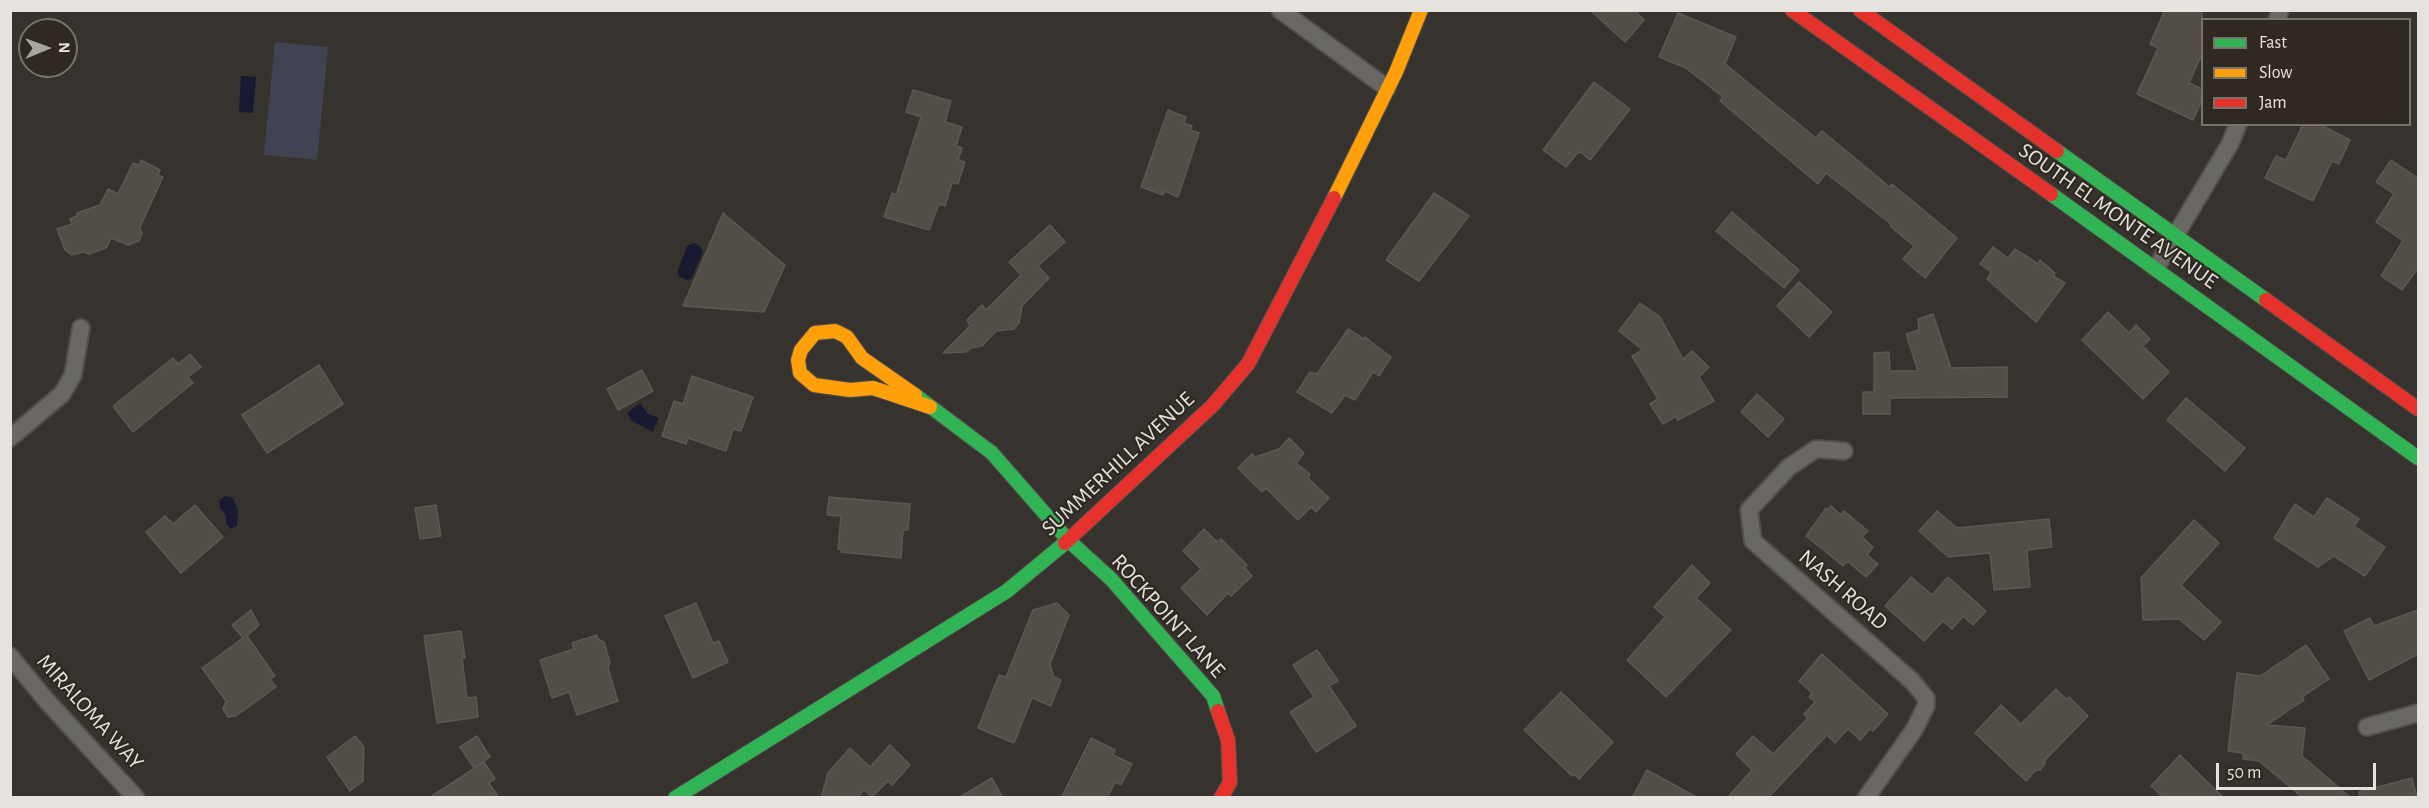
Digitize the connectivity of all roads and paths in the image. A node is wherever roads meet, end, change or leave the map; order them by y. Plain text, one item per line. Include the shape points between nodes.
1 (1280, 10) edge
2 (1421, 10) edge
3 (1792, 10) edge
4 (1860, 10) edge
5 (1387, 88) junction
6 (2237, 126) edge
7 (2177, 235) junction
8 (2156, 268) junction
9 (81, 328) dead end
10 (930, 407) junction
11 (2418, 409) edge
12 (10, 438) edge
13 (1844, 451) dead end
14 (2417, 453) edge
15 (1068, 540) junction
16 (10, 656) edge
17 (2418, 712) edge
18 (2367, 727) dead end
19 (136, 798) edge
20 (675, 798) edge
21 (1221, 798) edge
22 (1866, 798) edge

1 - 5 street
2 - 5 street, SUMMERHILL AVENUE
3 - 8 street, SOUTH EL MONTE AVENUE
4 - 7 street, SOUTH EL MONTE AVENUE
5 - 15 street, SUMMERHILL AVENUE via 1248,364 1213,405
6 - 7 street
7 - 8 street
7 - 11 street, SOUTH EL MONTE AVENUE
8 - 14 street, SOUTH EL MONTE AVENUE
9 - 12 street via 73,375 62,394
10 - 10 street, ROCKPOINT LANE via 862,358 847,337 835,331 815,333 801,350 800,374 814,385 850,390 873,388
10 - 15 street, ROCKPOINT LANE via 992,453
13 - 22 street, NASH ROAD via 1816,449 1789,467 1749,510 1753,541 1912,681 1926,698 1914,730
15 - 20 street, SUMMERHILL AVENUE via 1007,591
15 - 21 street, ROCKPOINT LANE via 1111,579 1213,696 1228,740 1230,782
16 - 19 street, MIRALOMA WAY
17 - 18 street

